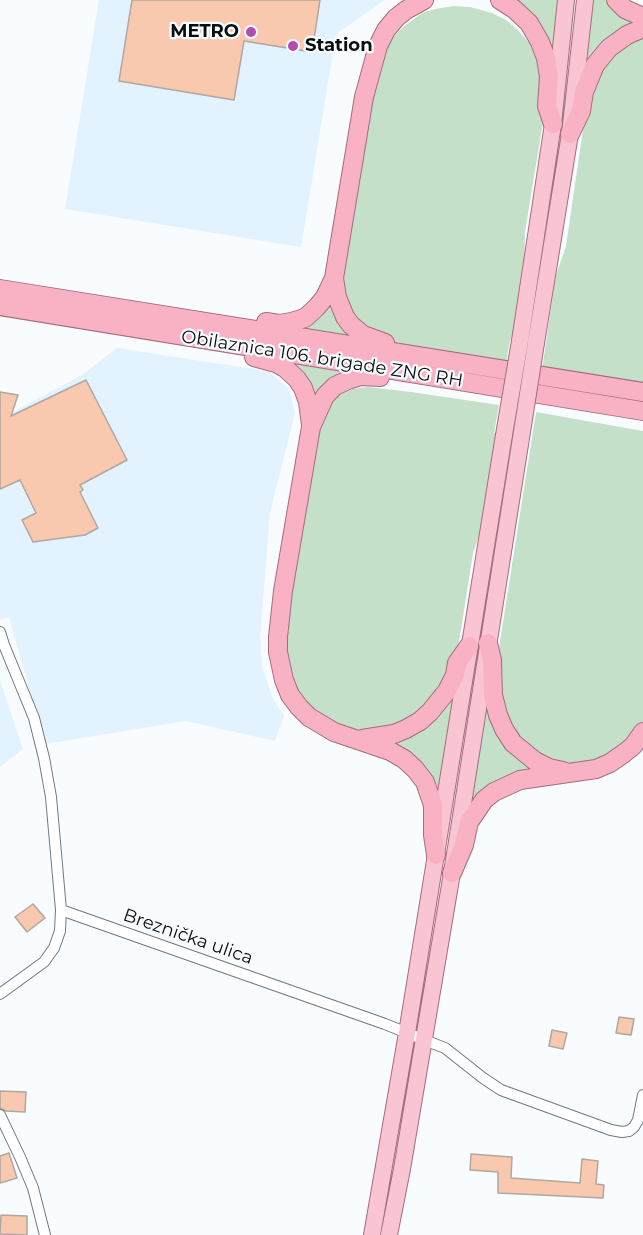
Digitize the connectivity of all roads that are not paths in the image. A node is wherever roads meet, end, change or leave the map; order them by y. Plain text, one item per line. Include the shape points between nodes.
1 (424, 0) edge
2 (500, 0) edge
3 (566, 0) edge
4 (585, 0) edge
5 (616, 0) edge
6 (643, 17) edge
7 (643, 28) edge
8 (552, 124) junction
9 (570, 134) junction
10 (334, 278) junction
11 (0, 289) edge
12 (4, 308) edge
13 (221, 333) junction
14 (528, 342) junction
15 (417, 356) junction
16 (418, 375) junction
17 (643, 385) edge
18 (609, 387) junction
19 (643, 392) edge
20 (604, 405) junction
21 (643, 411) edge
22 (643, 421) edge
23 (311, 427) junction
24 (512, 437) junction
25 (0, 632) edge
26 (488, 643) junction
27 (469, 646) junction
28 (643, 732) edge
29 (357, 740) junction
30 (571, 772) junction
31 (436, 855) junction
32 (452, 873) junction
33 (61, 910) junction
34 (0, 994) edge
35 (407, 1033) junction
36 (423, 1039) junction
37 (643, 1095) edge
38 (0, 1115) edge
39 (45, 1235) edge
40 (372, 1235) edge
41 (389, 1235) edge

1 - 10 highway via 396,18 378,46 364,97
2 - 8 highway via 529,23 540,42 549,77 547,106
3 - 8 main road
4 - 9 main road
5 - 6 highway
7 - 9 highway via 609,48 595,65
8 - 14 main road
9 - 14 main road
10 - 13 highway via 325,297 305,318 279,324 239,321
10 - 15 highway via 340,308 351,325 363,335
11 - 13 highway, Obilaznica 106. brigade ZNG RH
12 - 13 highway, Obilaznica 106. brigade ZNG RH
13 - 15 highway, Obilaznica 106. brigade ZNG RH
13 - 16 highway, Obilaznica 106. brigade ZNG RH
13 - 23 highway via 237,352 276,363 297,379 308,402
14 - 24 main road, bridge
15 - 18 highway, Obilaznica 106. brigade ZNG RH
16 - 20 highway, Obilaznica 106. brigade ZNG RH
16 - 23 highway via 361,376 335,386 325,396
17 - 18 highway
18 - 19 highway, Obilaznica 106. brigade ZNG RH
20 - 21 highway, Obilaznica 106. brigade ZNG RH
20 - 22 highway
23 - 29 highway via 283,591 279,659 284,680 299,707 321,726
24 - 26 main road
24 - 27 main road
25 - 33 street via 34,718 45,758
26 - 30 highway via 498,716 513,743 549,768
26 - 32 main road
27 - 29 highway via 457,663 447,691 425,717 394,734
27 - 31 main road
28 - 30 highway via 633,746 610,763
29 - 31 highway via 404,759 425,782 433,805
30 - 32 highway via 520,780 484,800 469,822
31 - 35 main road
32 - 36 main road
33 - 34 street via 60,931 44,962
33 - 35 street, Breznička ulica
35 - 36 street, Breznička ulica
35 - 40 main road
36 - 37 street, Breznička ulica via 445,1048 501,1090 610,1130 622,1132 634,1127
36 - 41 main road
38 - 39 street via 33,1188

